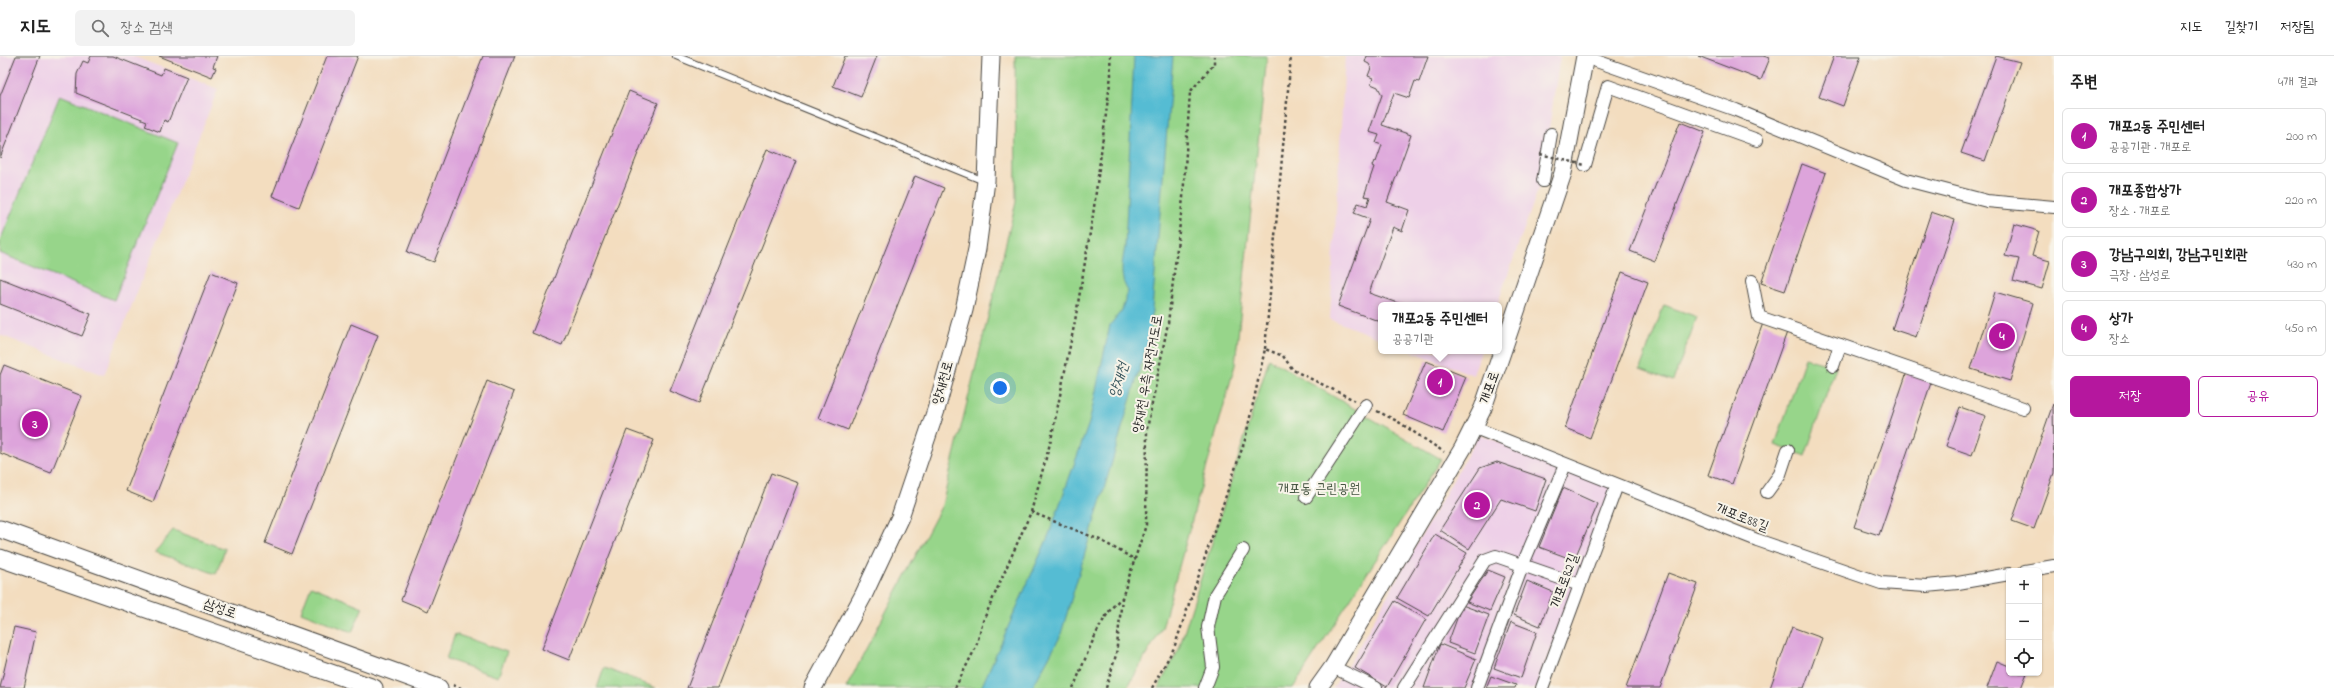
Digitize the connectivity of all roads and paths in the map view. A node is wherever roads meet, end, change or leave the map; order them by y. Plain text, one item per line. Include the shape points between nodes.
1 (676, 56) edge
2 (991, 56) edge
3 (1110, 56) edge
4 (1214, 56) edge
5 (1291, 56) edge
6 (1585, 56) edge
7 (1551, 134) dead end
8 (1757, 140) dead end
9 (1544, 155) junction
10 (1585, 165) joint
11 (986, 181) junction
12 (1543, 181) dead end
13 (2054, 207) edge
14 (1752, 281) dead end
15 (1840, 345) junction
16 (1265, 348) junction
17 (1502, 350) edge
18 (1501, 354) edge
19 (1833, 366) dead end
20 (1366, 405) junction
21 (2024, 408) dead end
22 (1475, 428) junction
23 (1788, 450) dead end
24 (1448, 454) dead end
25 (1565, 465) junction
26 (1617, 485) junction
27 (1767, 492) dead end
28 (1306, 497) dead end
29 (1031, 512) junction
30 (0, 529) edge
31 (1243, 550) dead end
32 (0, 558) edge
33 (1136, 560) junction
34 (1523, 564) junction
35 (2054, 566) edge
36 (2042, 568) edge
37 (2006, 575) edge
38 (1580, 585) junction
39 (1122, 598) junction
40 (1333, 667) junction
41 (374, 688) edge
42 (439, 688) edge
43 (813, 688) edge
44 (955, 688) edge
45 (1073, 688) edge
46 (1106, 688) edge
47 (1152, 688) edge
48 (1205, 688) edge
49 (1318, 688) edge
50 (1376, 688) edge
51 (1404, 688) edge
52 (1477, 688) edge
53 (1542, 688) edge

1 - 11 lane
2 - 11 street, 양재천로
3 - 29 path via 1111,75 1093,215 1075,321 1052,440
4 - 33 path, 양재천 우측 자전거도로 via 1214,64 1190,92 1183,198 1170,308 1147,429 1146,525
5 - 16 path
6 - 13 street via 1736,110 1906,180 1987,201
6 - 17 street, 개포로 via 1563,173
7 - 9 street
8 - 10 street via 1608,86
9 - 10 path, bridge
9 - 12 street
11 - 43 street, 양재천로 via 977,249 964,310 936,410 900,517 863,596
14 - 15 street via 1759,317
15 - 19 street
15 - 21 street
16 - 20 path via 1282,356 1293,370
16 - 47 path via 1245,440 1174,648
18 - 22 street, 개포로
20 - 24 path via 1397,421
20 - 28 street
22 - 25 street, 개포로88길
22 - 40 street, 개포로
23 - 27 street via 1780,474
25 - 26 street, 개포로88길
25 - 34 street
26 - 37 street, 개포로88길 via 1757,540 1881,584 1926,586
26 - 38 street, 개포로82길
29 - 33 path via 1100,540
29 - 44 path via 983,621 976,647
30 - 42 street, 삼성로
31 - 48 street via 1215,595 1208,628 1213,668
32 - 41 street, 삼성로
33 - 39 path, 양재천 우측 자전거도로
34 - 38 street
34 - 51 street via 1496,556 1485,560
34 - 52 street
35 - 36 street
38 - 53 street, 개포로82길
39 - 45 path, 양재천 우측 자전거도로 via 1104,619
39 - 46 path via 1116,655
40 - 49 street, 개포로
40 - 50 street

